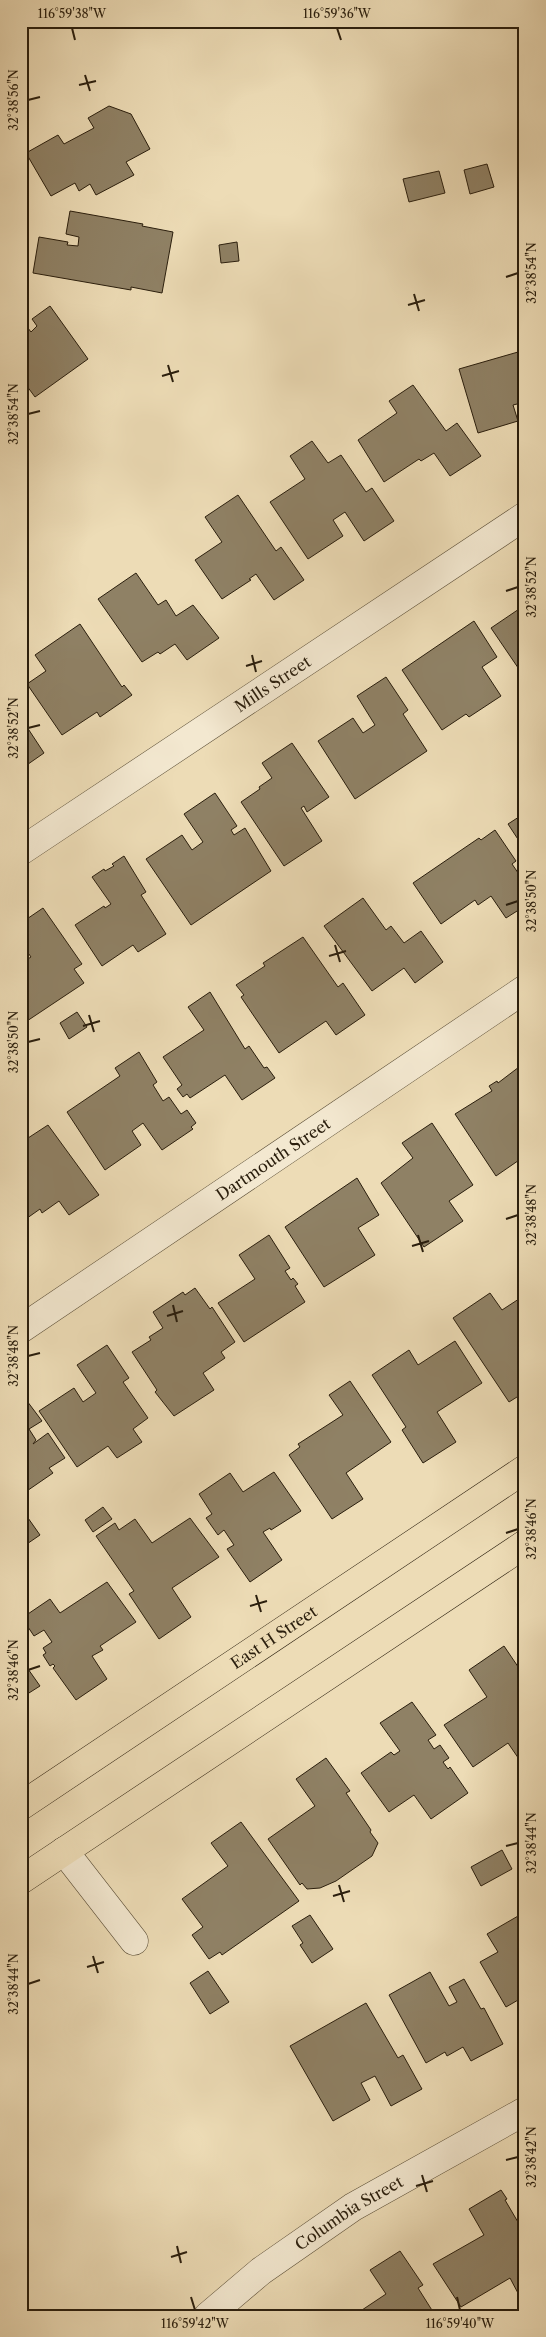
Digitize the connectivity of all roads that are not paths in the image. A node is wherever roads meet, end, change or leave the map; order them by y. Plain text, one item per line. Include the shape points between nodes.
1 (525, 516) edge
2 (21, 851) edge
3 (525, 989) edge
4 (21, 1329) edge
5 (525, 1469) edge
6 (525, 1544) edge
7 (21, 1806) edge
8 (64, 1851) junction
9 (21, 1880) edge
10 (134, 1941) dead end
11 (525, 2110) edge
12 (208, 2316) edge

1 - 2 street, Mills Street
3 - 4 street, Dartmouth Street
5 - 7 main road, East H Street
6 - 8 main road
8 - 9 main road
8 - 10 street
11 - 12 street, Columbia Street via 352,2207 261,2272

